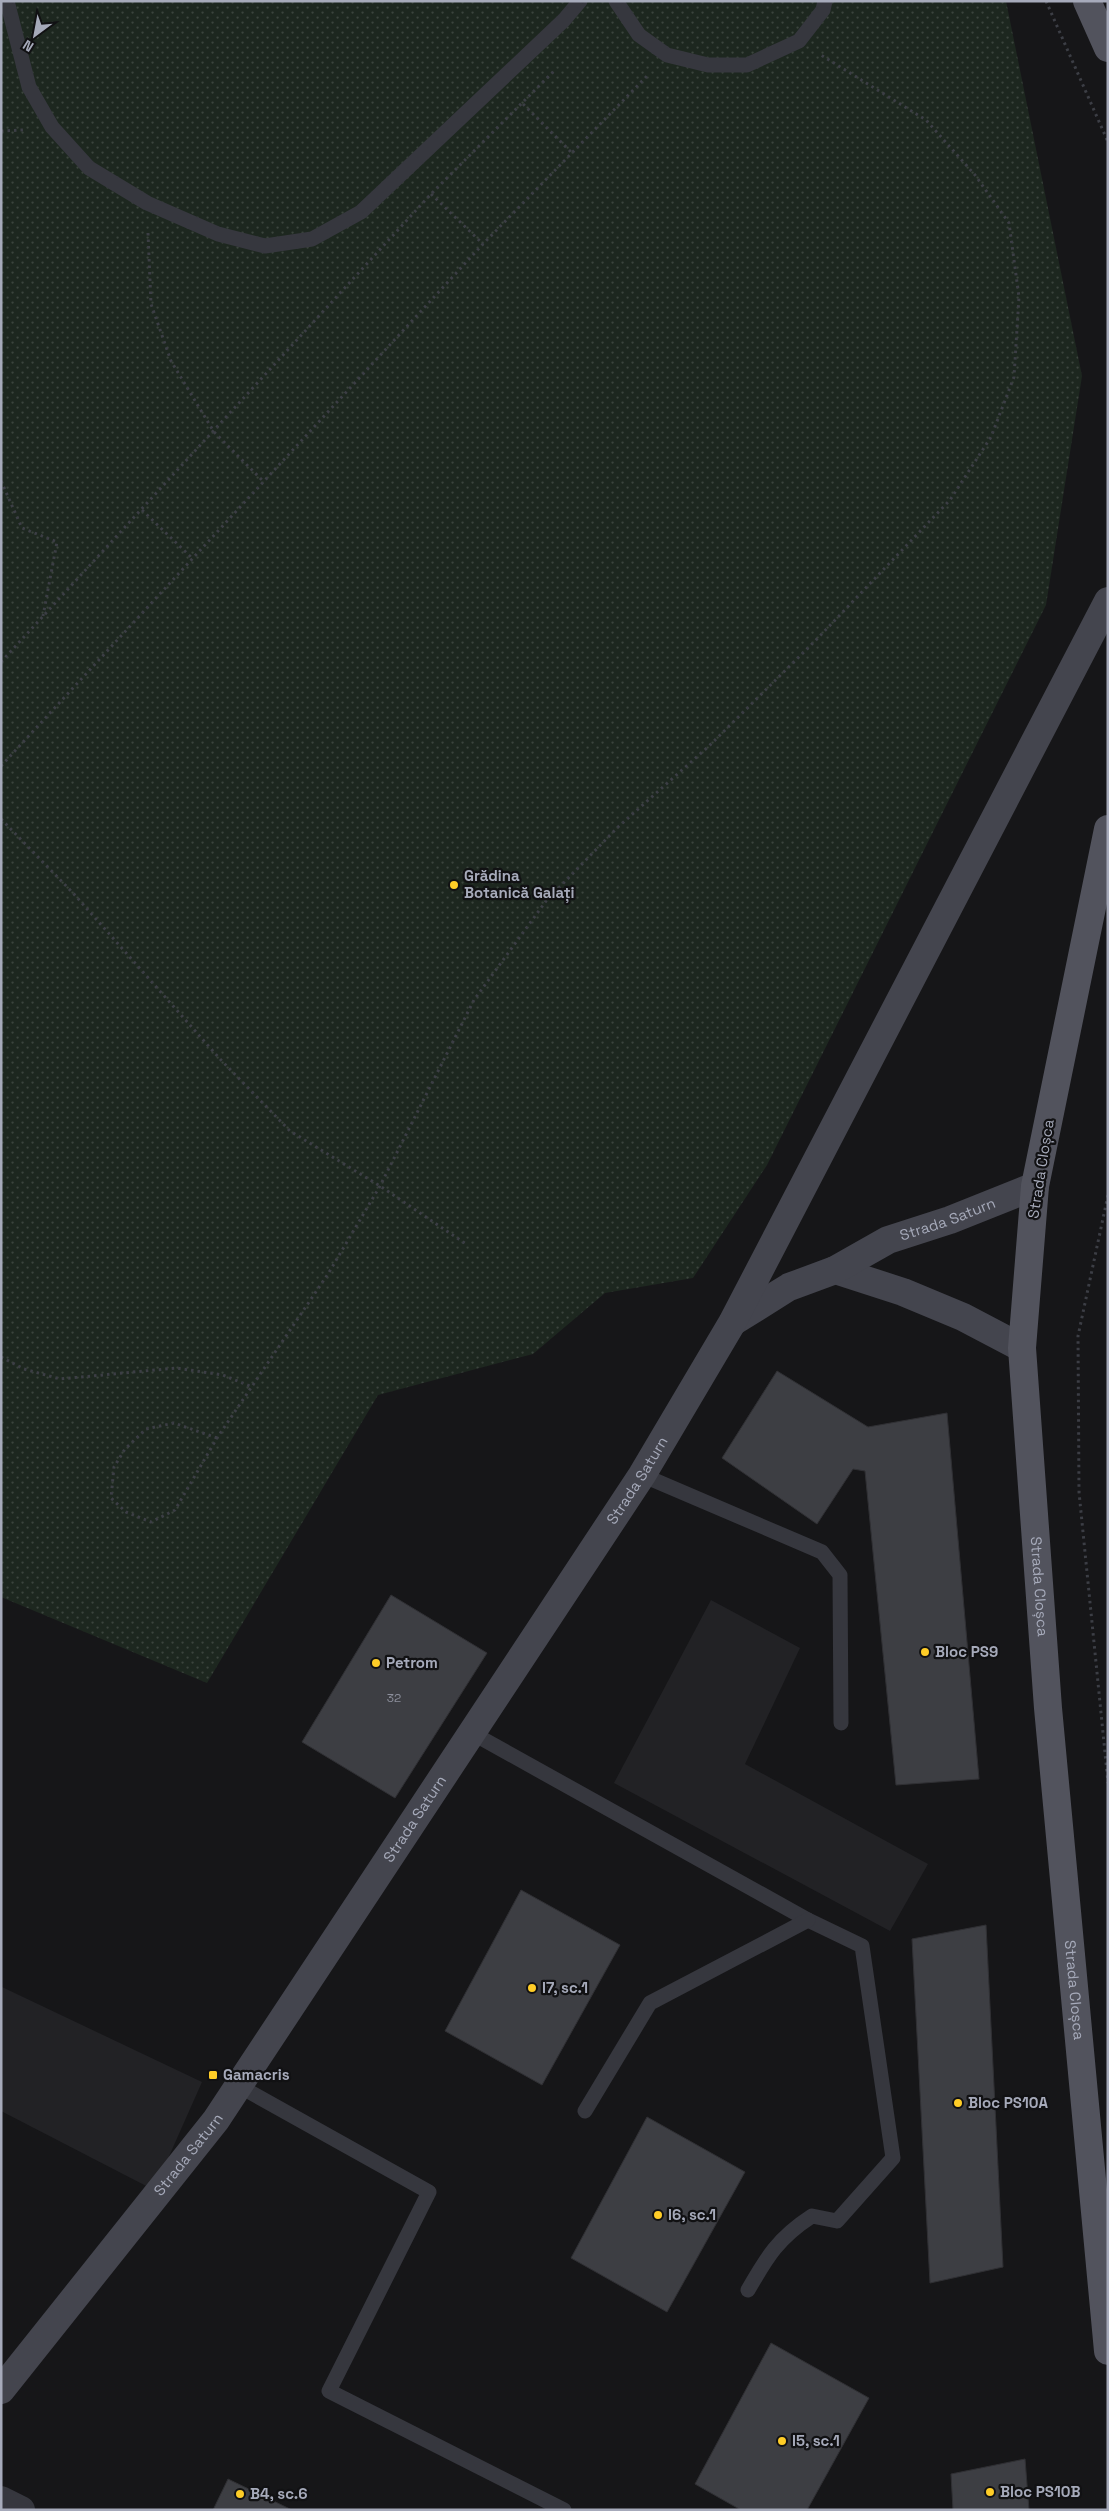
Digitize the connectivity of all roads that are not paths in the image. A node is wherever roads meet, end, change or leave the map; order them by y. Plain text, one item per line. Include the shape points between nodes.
1 (7, 1) edge
2 (580, 1) edge
3 (616, 1) edge
4 (825, 1) edge
5 (1087, 1) edge
6 (1108, 48) edge
7 (1108, 601) edge
8 (1108, 829) edge
9 (1035, 1186) junction
10 (836, 1270) junction
11 (732, 1323) junction
12 (1022, 1348) junction
13 (642, 1475) junction
14 (841, 1723) dead end
15 (472, 1733) junction
16 (808, 1920) junction
17 (239, 2086) junction
18 (584, 2111) dead end
19 (748, 2290) dead end
20 (1108, 2351) edge
21 (1, 2390) edge
22 (1, 2500) edge
23 (21, 2510) edge
24 (564, 2510) edge

1 - 2 lane via 29,86 52,127 89,168 146,203 218,234 265,246 312,239 361,212 564,20
3 - 4 lane via 639,35 667,55 708,65 747,64 799,41 824,10
5 - 6 main road
7 - 11 street
8 - 9 main road, Strada Cloșca
9 - 10 street, Strada Saturn via 950,1220 888,1240
9 - 12 main road, Strada Cloșca
10 - 11 street, Strada Saturn via 789,1287
10 - 12 street via 954,1313
11 - 13 street, Strada Saturn
12 - 20 main road, Strada Cloșca via 1048,1708
13 - 14 lane via 822,1552 840,1575
13 - 15 street, Strada Saturn
15 - 16 lane
15 - 17 street, Strada Saturn
16 - 18 lane via 650,2003
16 - 19 lane via 862,1946 893,2158 837,2221 812,2216 790,2230 769,2254
17 - 21 street, Strada Saturn via 216,2120
17 - 24 lane via 429,2192 329,2391
22 - 23 street

